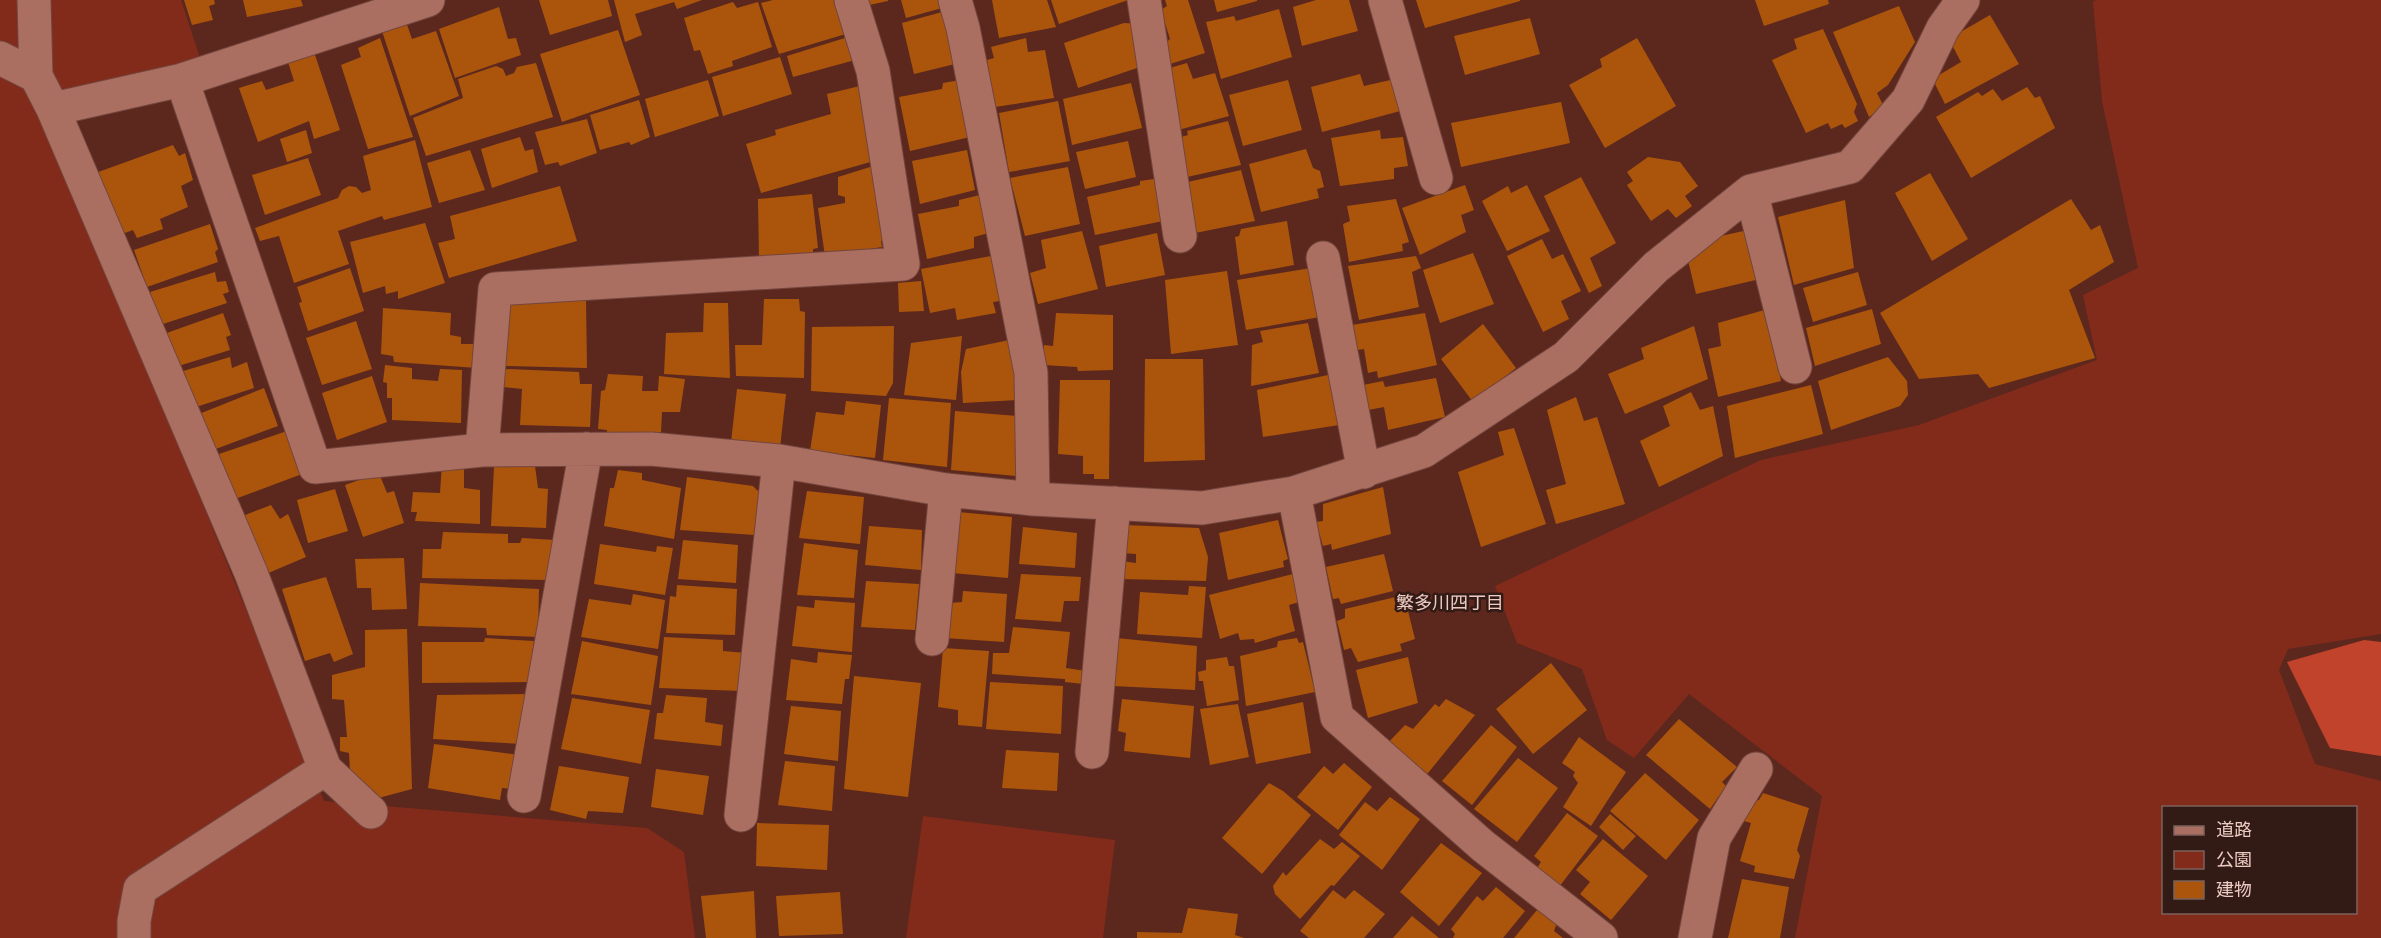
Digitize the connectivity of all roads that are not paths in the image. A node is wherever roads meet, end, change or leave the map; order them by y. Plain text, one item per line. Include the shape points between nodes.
1 (34, 0) edge
2 (428, 0) edge
3 (851, 0) edge
4 (955, 0) edge
5 (1144, 0) edge
6 (1385, 0) edge
7 (1963, 0) edge
8 (0, 58) edge
9 (36, 76) junction
10 (182, 80) junction
11 (53, 109) junction
12 (1436, 178) dead end
13 (1751, 191) junction
14 (1180, 236) dead end
15 (1323, 258) dead end
16 (1795, 367) dead end
17 (586, 449) junction
18 (482, 450) junction
19 (779, 461) junction
20 (1364, 471) junction
21 (946, 490) junction
22 (1294, 493) junction
23 (1033, 499) junction
24 (1114, 503) junction
25 (932, 639) dead end
26 (1092, 752) dead end
27 (325, 769) junction
28 (1756, 769) dead end
29 (524, 796) dead end
30 (371, 812) dead end
31 (741, 815) dead end
32 (134, 938) edge
33 (1601, 938) edge
34 (1695, 938) edge

1 - 9 street
2 - 10 street
3 - 18 street via 873,71 903,264 495,289
4 - 23 street via 1031,373
5 - 14 street
6 - 12 street
7 - 13 street via 1943,27 1908,100 1850,166
8 - 9 street
9 - 11 street
10 - 11 street
10 - 18 street via 315,467
11 - 27 street via 251,573
13 - 16 street
13 - 20 street via 1656,267 1566,357 1424,451
15 - 20 street
17 - 18 street
17 - 19 street via 651,449
17 - 29 street
19 - 21 street
19 - 31 street
20 - 22 street
21 - 23 street
21 - 25 street
22 - 24 street via 1202,508
22 - 33 street via 1337,717 1484,846
23 - 24 street
24 - 26 street
27 - 30 street
27 - 32 street via 140,889
28 - 34 street via 1714,838

